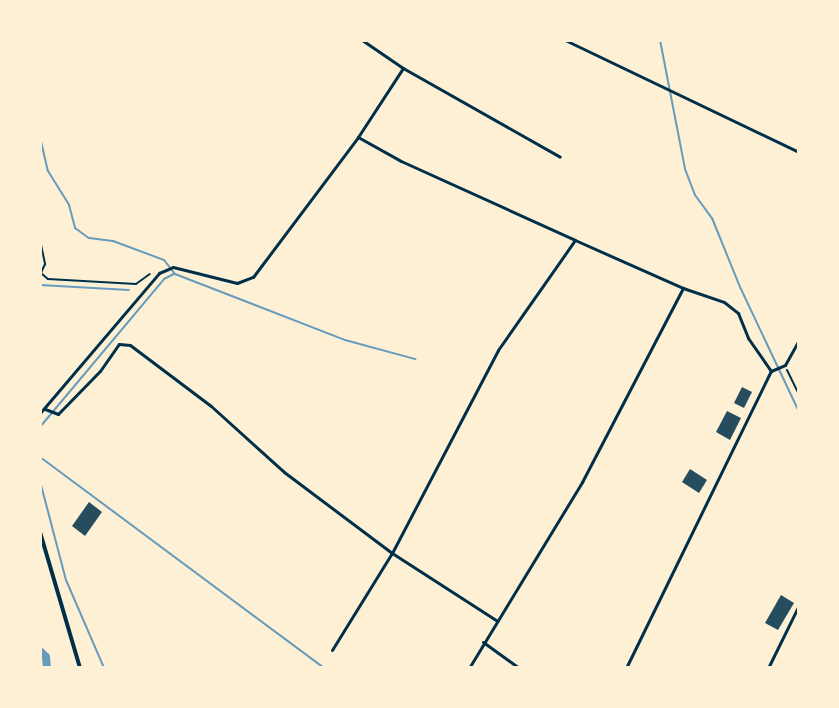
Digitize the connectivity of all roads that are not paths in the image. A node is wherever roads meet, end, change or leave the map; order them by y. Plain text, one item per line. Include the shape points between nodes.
1 (362, 40) edge
2 (565, 40) edge
3 (403, 68) junction
4 (358, 137) junction
5 (799, 152) edge
6 (560, 157) dead end
7 (575, 240) junction
8 (683, 288) junction
9 (799, 340) edge
10 (771, 371) junction
11 (45, 409) junction
12 (40, 413) edge
13 (40, 532) edge
14 (392, 553) junction
15 (799, 605) edge
16 (496, 620) junction
17 (483, 642) junction
18 (332, 650) dead end
19 (80, 668) edge
20 (469, 668) edge
21 (519, 668) edge
22 (626, 668) edge
23 (768, 668) edge

1 - 3 street
2 - 5 street
3 - 4 street
3 - 6 street
4 - 7 street
4 - 11 street via 253,277 237,283 173,267 159,273
7 - 8 street
7 - 14 street via 498,350
8 - 10 street via 724,302 738,313
8 - 16 street via 582,482
9 - 10 street via 785,365
10 - 22 street
11 - 12 street
11 - 14 street via 58,414 119,344 130,345
13 - 19 street
14 - 16 street
14 - 18 street
15 - 23 street
16 - 17 street
17 - 20 street
17 - 21 street

